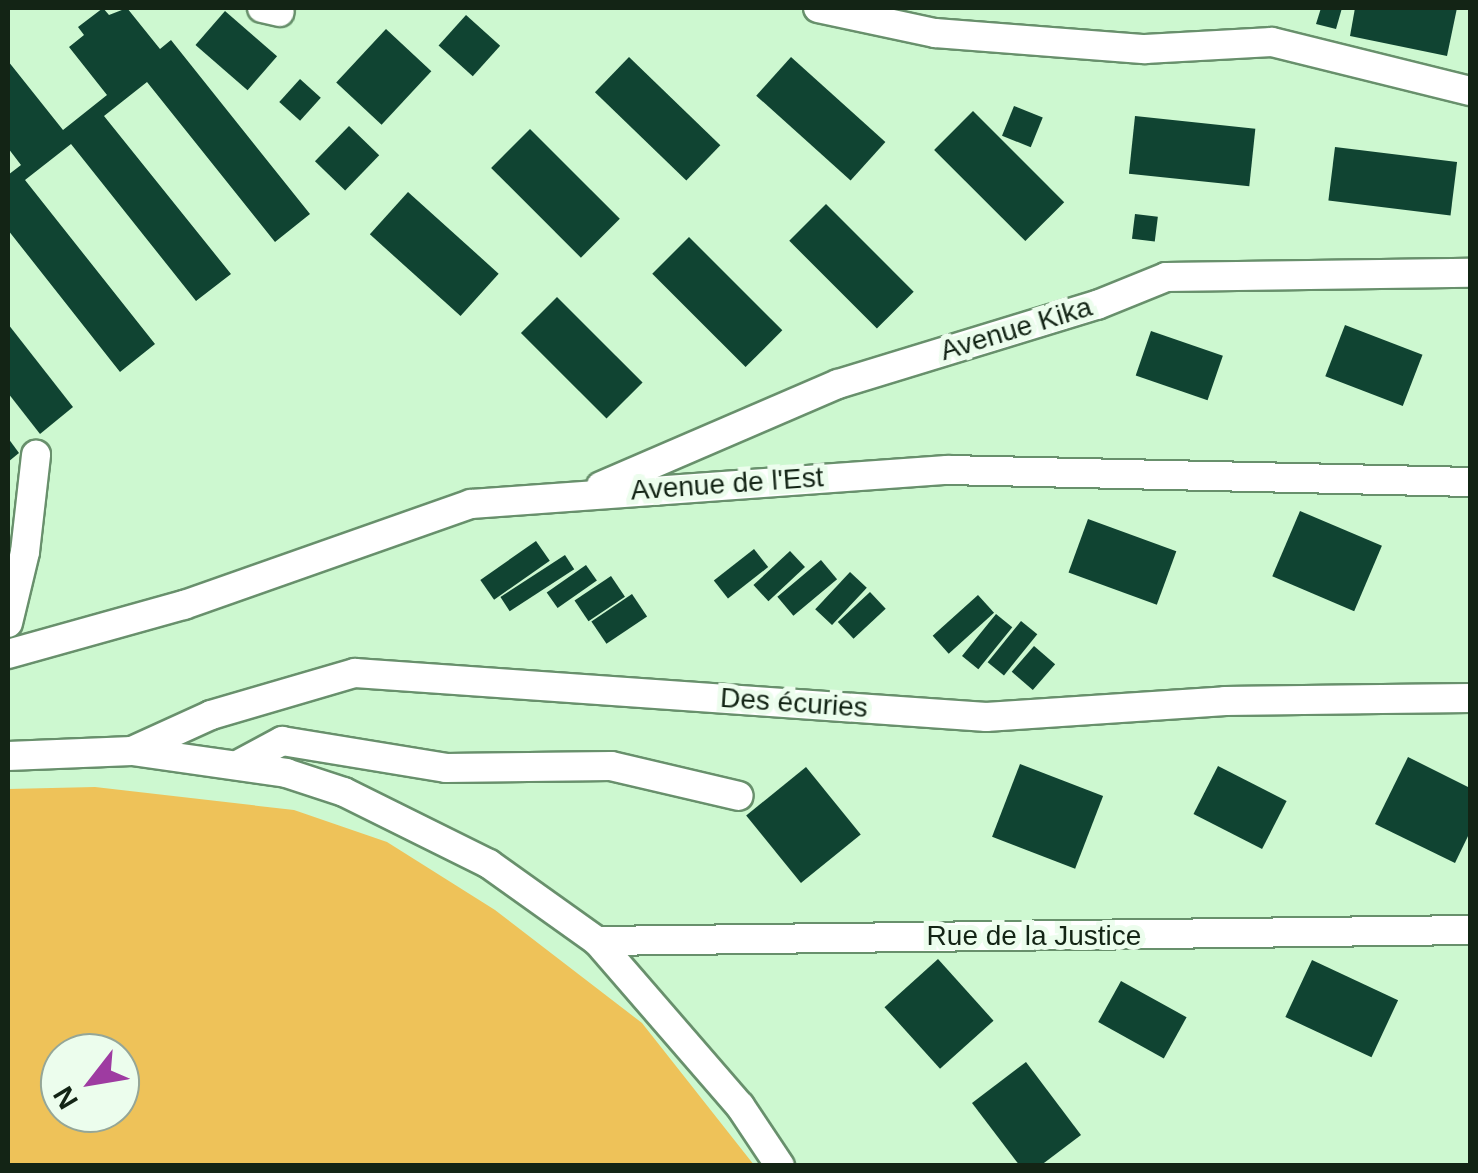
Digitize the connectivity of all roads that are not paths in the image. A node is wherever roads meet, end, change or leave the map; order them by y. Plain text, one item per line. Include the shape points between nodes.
1 (818, 8) edge
2 (1470, 91) edge
3 (1470, 274) edge
4 (36, 456) dead end
5 (1470, 482) edge
6 (583, 494) junction
7 (8, 623) edge
8 (8, 654) edge
9 (1470, 698) edge
10 (132, 751) junction
11 (8, 756) edge
12 (241, 763) junction
13 (739, 796) dead end
14 (1470, 930) edge
15 (596, 941) junction
16 (780, 1166) edge

1 - 2 street via 936,32 1145,49 1272,42
3 - 6 street, Avenue Kika via 1166,277 838,384
4 - 7 street via 25,552
5 - 6 street, Avenue de l'Est via 948,470
6 - 8 street, Avenue de l'Est via 472,504 184,605
9 - 10 street, Des écuries via 1226,700 986,717 355,673 210,716
10 - 11 street
10 - 12 street
12 - 13 street via 282,742 446,768 611,766
12 - 15 street via 344,792 411,823 488,864
14 - 15 street, Rue de la Justice
15 - 16 street via 740,1106

